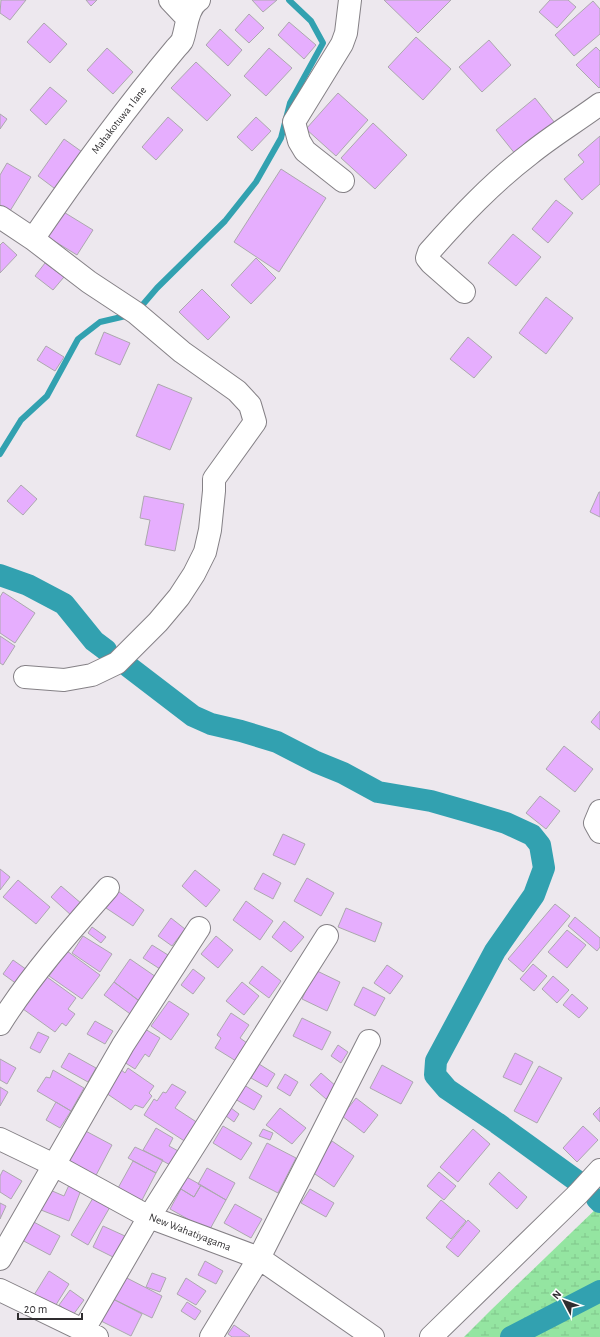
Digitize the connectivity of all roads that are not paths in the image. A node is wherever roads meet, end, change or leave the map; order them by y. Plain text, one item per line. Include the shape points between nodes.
1 (170, 0) edge
2 (350, 0) edge
3 (193, 9) edge
4 (600, 104) edge
5 (343, 181) dead end
6 (0, 216) edge
7 (33, 239) junction
8 (464, 292) dead end
9 (25, 677) dead end
10 (600, 812) edge
11 (600, 832) edge
12 (108, 888) dead end
13 (199, 928) dead end
14 (327, 936) dead end
15 (0, 1024) edge
16 (369, 1041) dead end
17 (0, 1139) edge
18 (54, 1165) junction
19 (600, 1170) edge
20 (149, 1217) junction
21 (259, 1258) junction
22 (0, 1259) edge
23 (0, 1290) edge
24 (90, 1334) edge
25 (211, 1337) edge
26 (373, 1337) edge
27 (431, 1337) edge

1 - 3 street
2 - 5 street via 342,44 294,122 299,141 305,151
3 - 7 street, Mahakotuwa 1 lane via 181,42 77,174
4 - 8 street via 530,153 496,182 429,252 427,258 431,263
6 - 7 street
7 - 9 street via 88,282 136,313 182,352 237,391 250,405 255,422 214,479 210,530 200,563 179,597 158,622 117,663 92,675 64,680
10 - 11 street via 596,823
12 - 15 street via 57,946
13 - 18 street via 123,1045
14 - 20 street
16 - 21 street
17 - 18 street, New Wahatiyagama
18 - 20 street, New Wahatiyagama
18 - 22 street
19 - 27 street
20 - 21 street, New Wahatiyagama
20 - 24 street
21 - 25 street
21 - 26 street, New Wahatiyagama
23 - 24 street

